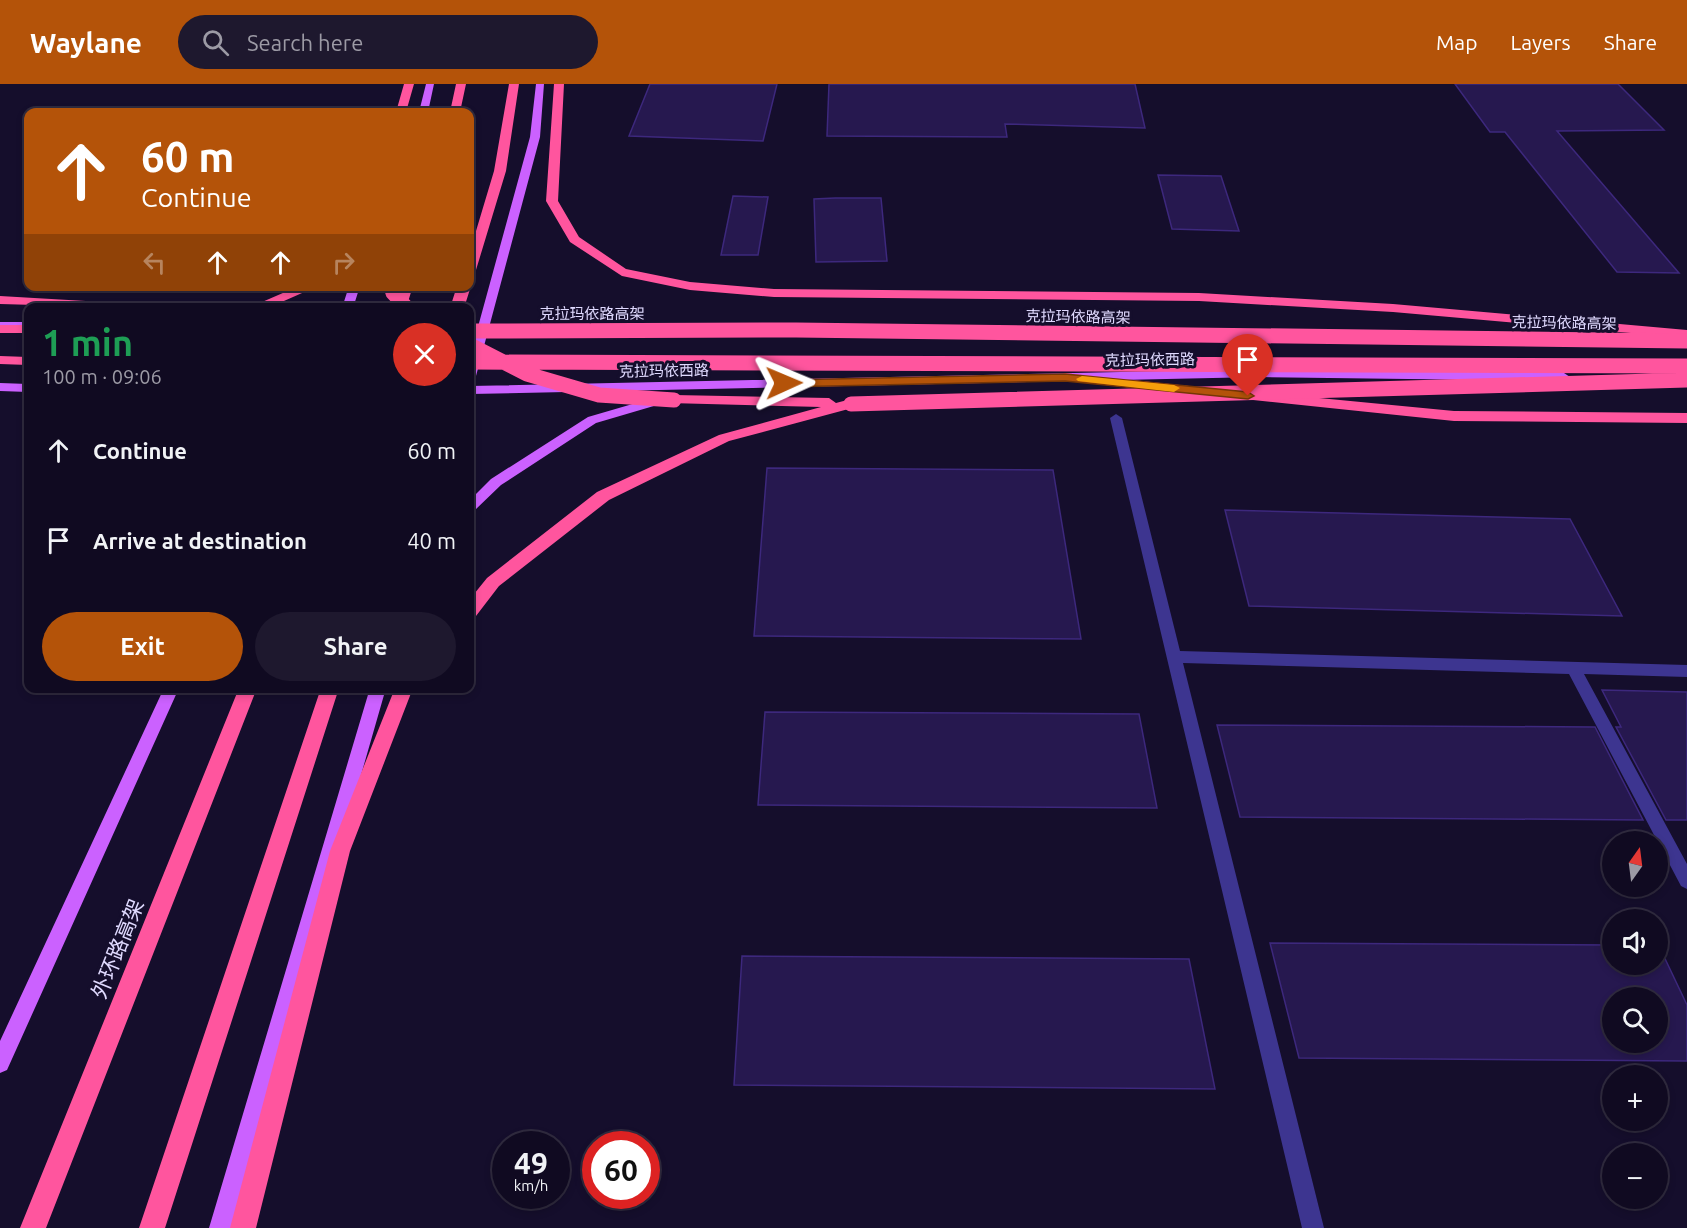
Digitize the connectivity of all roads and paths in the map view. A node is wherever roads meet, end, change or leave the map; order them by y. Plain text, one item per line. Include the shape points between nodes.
1 (409, 84) edge
2 (430, 84) edge
3 (461, 84) edge
4 (514, 84) edge
5 (540, 84) edge
6 (560, 84) edge
7 (401, 108) edge
8 (424, 108) edge
9 (456, 108) edge
10 (474, 257) edge
11 (299, 291) edge
12 (393, 291) edge
13 (0, 300) edge
14 (51, 303) edge
15 (267, 303) edge
16 (403, 303) edge
17 (0, 327) edge
18 (24, 327) edge
19 (484, 327) junction
20 (474, 328) edge
21 (474, 329) edge
22 (1687, 334) edge
23 (1687, 341) edge
24 (474, 347) edge
25 (1687, 347) edge
26 (0, 360) edge
27 (24, 361) edge
28 (474, 362) edge
29 (474, 362) edge
30 (1687, 366) edge
31 (1065, 377) junction
32 (1687, 379) edge
33 (714, 385) junction
34 (0, 387) edge
35 (24, 387) edge
36 (474, 390) edge
37 (852, 404) junction
38 (1116, 418) dead end
39 (1687, 418) edge
40 (474, 503) edge
41 (474, 606) edge
42 (1174, 657) junction
43 (1574, 669) junction
44 (1687, 671) edge
45 (170, 693) edge
46 (246, 693) edge
47 (328, 693) edge
48 (377, 693) edge
49 (404, 693) edge
50 (1687, 881) edge
51 (0, 1063) edge
52 (33, 1228) edge
53 (152, 1228) edge
54 (220, 1228) edge
55 (243, 1228) edge
56 (1312, 1228) edge

1 - 7 highway
2 - 8 main road
3 - 9 highway
4 - 10 highway via 500,171
5 - 19 main road via 535,137
6 - 22 highway via 552,201 573,239 622,272 690,286 774,293 1199,297 1393,308
11 - 15 highway
12 - 16 highway, bridge
13 - 14 highway
17 - 18 highway
19 - 20 main road, 克拉玛依西路
19 - 25 main road, 克拉玛依西路
19 - 28 main road
21 - 23 highway, 克拉玛依路高架, bridge
24 - 37 highway, bridge via 527,374 599,395
26 - 27 highway
29 - 30 highway, bridge
31 - 32 main road, 克拉玛依西路 via 1259,373
31 - 33 main road, 克拉玛依西路
31 - 39 highway via 1454,416
32 - 37 highway, bridge
33 - 36 main road, 克拉玛依西路
33 - 40 main road via 592,420 496,482
34 - 35 main road
37 - 41 highway via 724,438 603,496 493,582
38 - 42 street
42 - 43 street
42 - 56 street
43 - 44 street
43 - 50 street
45 - 51 main road
46 - 52 highway, 外环路高架
47 - 53 highway
48 - 54 main road
49 - 55 highway via 340,851

